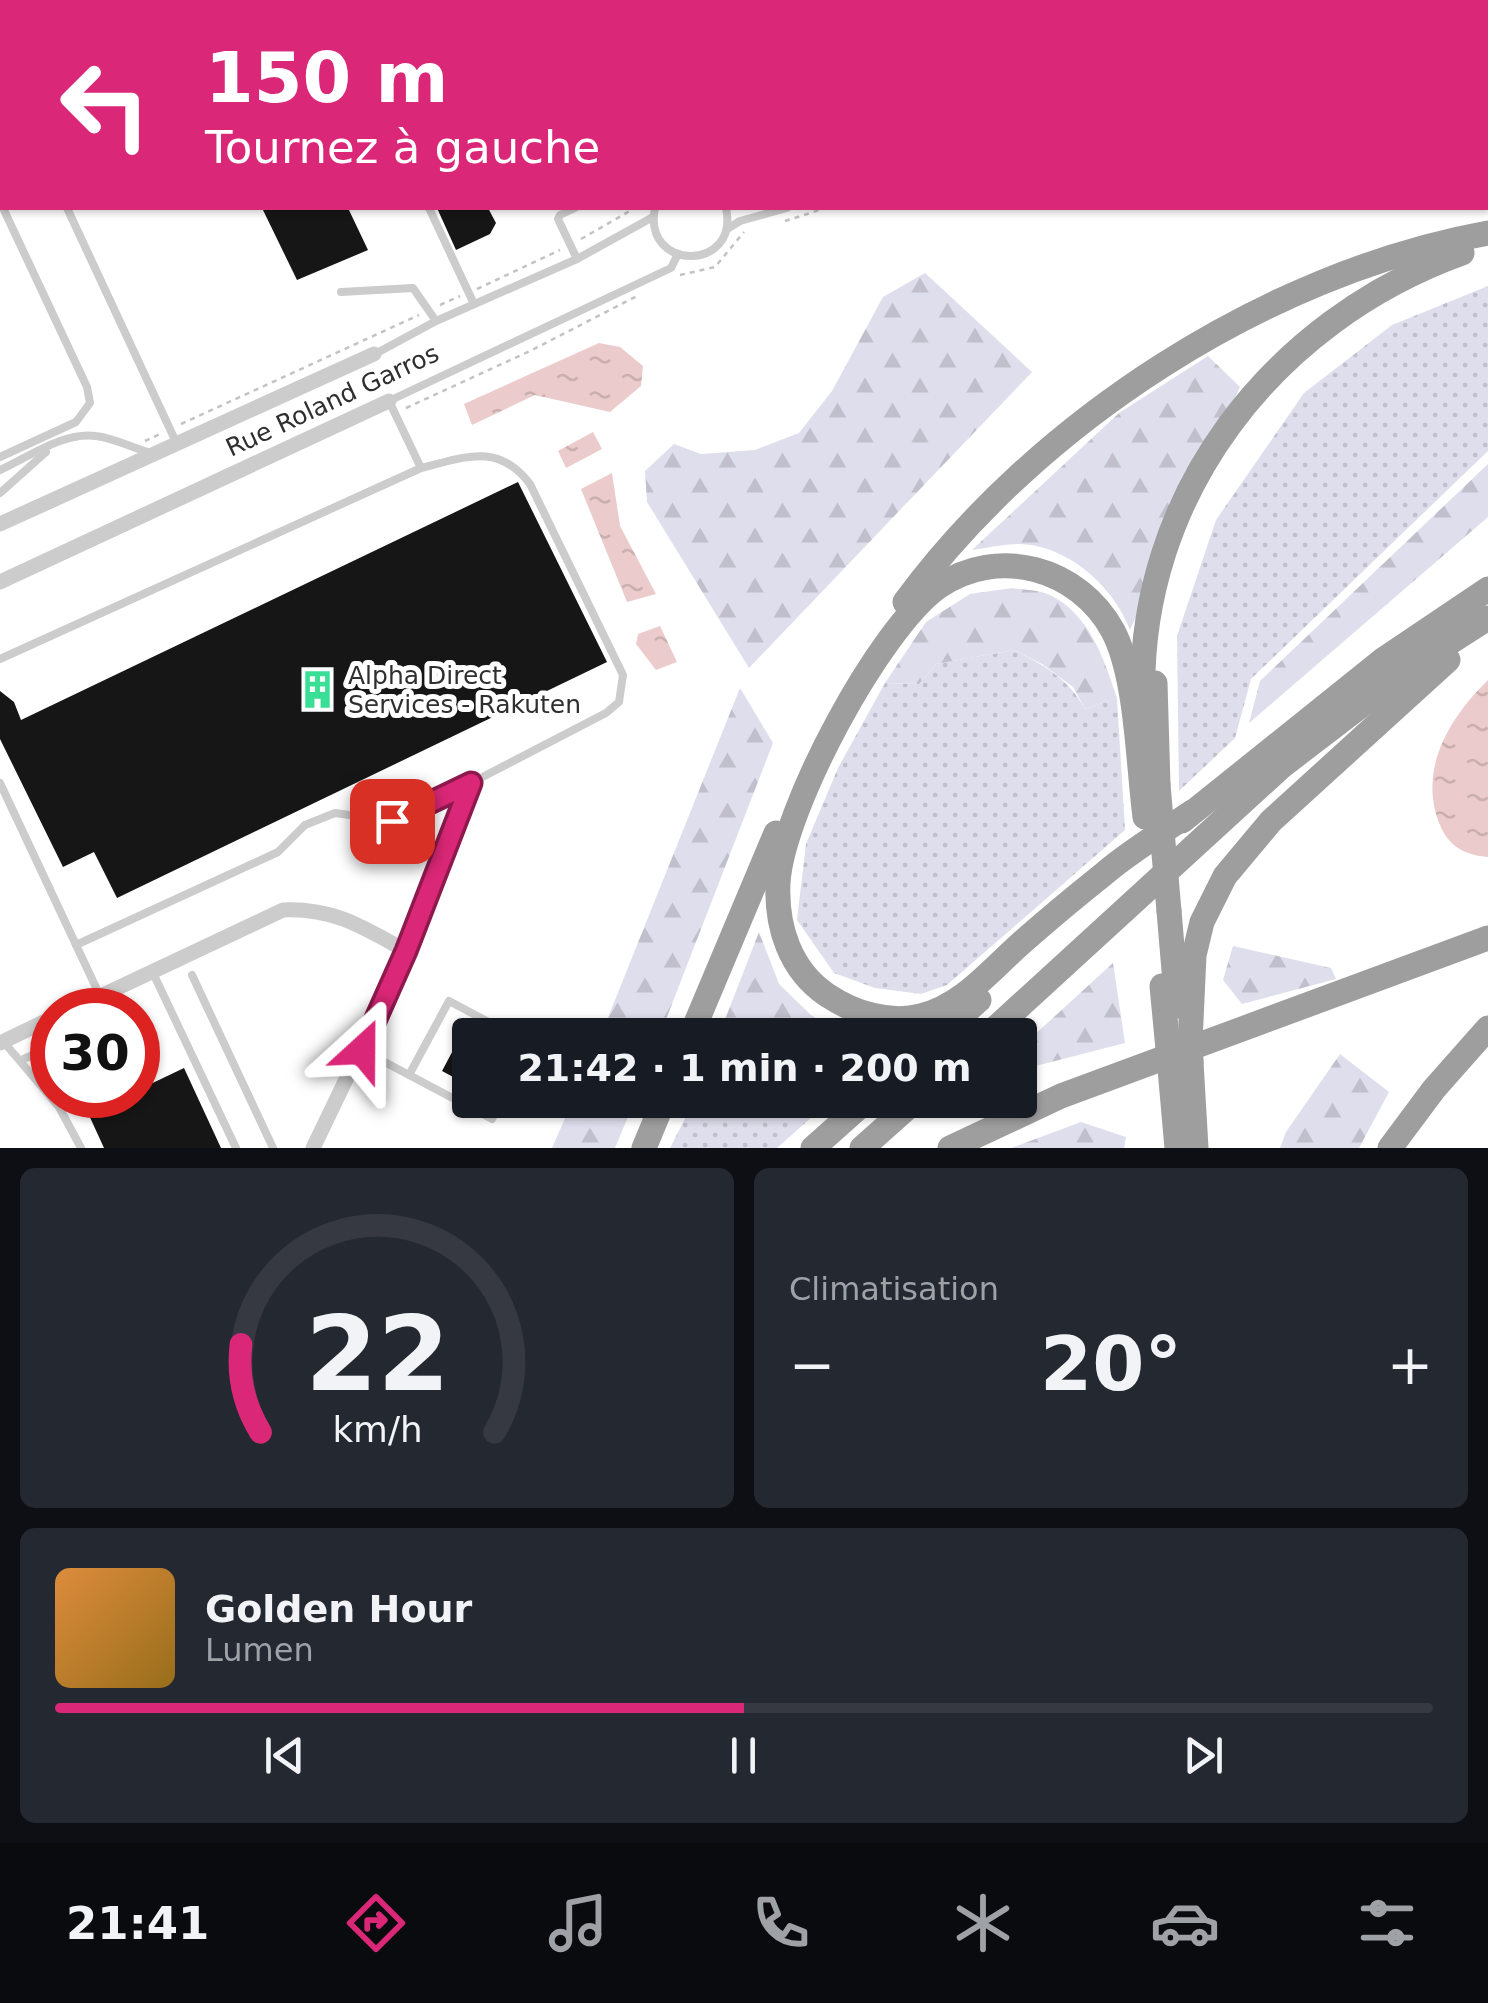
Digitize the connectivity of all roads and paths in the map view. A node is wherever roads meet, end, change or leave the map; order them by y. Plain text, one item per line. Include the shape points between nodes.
1 (4, 210) edge
2 (68, 210) edge
3 (431, 210) edge
4 (571, 210) edge
5 (631, 210) edge
6 (726, 210) edge
7 (779, 210) edge
8 (819, 210) edge
9 (654, 212) edge
10 (784, 220) dead end
11 (754, 228) dead end
12 (727, 229) junction
13 (1488, 234) edge
14 (1488, 244) edge
15 (570, 245) junction
16 (678, 254) junction
17 (1488, 256) edge
18 (577, 259) junction
19 (680, 274) dead end
20 (341, 292) dead end
21 (469, 292) junction
22 (647, 292) dead end
23 (474, 304) junction
24 (429, 310) junction
25 (436, 320) junction
26 (374, 354) joint
27 (392, 407) junction
28 (173, 435) junction
29 (53, 446) junction
30 (132, 448) junction
31 (153, 454) junction
32 (0, 457) edge
33 (421, 468) junction
34 (0, 470) edge
35 (0, 493) edge
36 (0, 524) edge
37 (0, 582) edge
38 (1488, 589) edge
39 (1488, 618) edge
40 (1488, 626) edge
41 (0, 659) edge
42 (0, 783) edge
43 (471, 783) junction
44 (1192, 812) junction
45 (1146, 817) junction
46 (453, 823) joint
47 (1162, 916) junction
48 (1488, 938) edge
49 (76, 945) junction
50 (406, 951) junction
51 (153, 973) junction
52 (192, 975) dead end
53 (96, 988) edge
54 (118, 988) edge
55 (482, 1018) edge
56 (698, 1018) edge
57 (959, 1018) edge
58 (1007, 1018) edge
59 (1488, 1028) edge
60 (30, 1029) edge
61 (2, 1042) edge
62 (362, 1050) junction
63 (30, 1056) edge
64 (1180, 1056) junction
65 (21, 1060) junction
66 (409, 1075) junction
67 (452, 1098) edge
68 (656, 1118) edge
69 (847, 1118) edge
70 (896, 1118) edge
71 (81, 1148) edge
72 (236, 1148) edge
73 (273, 1148) edge
74 (313, 1148) edge
75 (644, 1148) edge
76 (813, 1148) edge
77 (862, 1148) edge
78 (950, 1148) edge
79 (1176, 1148) edge
80 (1193, 1148) edge
81 (1390, 1148) edge

1 - 32 lane via 90,403 76,422
2 - 28 lane
3 - 21 lane
4 - 15 lane via 558,219
5 - 15 path
6 - 12 lane
7 - 12 lane, Rue Roland Garros
8 - 10 path
9 - 16 lane via 660,240
9 - 18 lane, Rue Roland Garros
11 - 19 path via 715,267
12 - 16 lane, Rue Roland Garros via 708,252
13 - 56 highway via 1406,252 1222,331 1089,417 1017,477 926,572 828,720
14 - 45 highway via 1402,278 1334,319 1267,378 1209,454 1175,525 1150,610 1142,684
15 - 18 lane
15 - 21 path
16 - 27 lane, Rue Roland Garros via 672,268
17 - 47 highway, bridge via 1376,304 1297,364 1233,440 1194,509 1164,601 1155,682
18 - 23 lane, Rue Roland Garros
20 - 24 lane via 413,288
21 - 23 lane
21 - 24 path
22 - 27 path via 530,351
23 - 25 lane, Rue Roland Garros
24 - 25 lane
24 - 28 path
25 - 26 lane, Rue Roland Garros
26 - 28 street, Rue Roland Garros
27 - 33 lane
27 - 37 street, Rue Roland Garros
28 - 30 path
28 - 31 street, Rue Roland Garros
29 - 30 lane via 84,435
29 - 34 lane
29 - 35 lane
30 - 31 lane
31 - 36 street, Rue Roland Garros
33 - 41 lane
33 - 43 lane via 486,454 520,471 623,675 619,702 606,712
38 - 44 highway via 1370,669
39 - 58 highway via 1282,766
40 - 64 highway via 1240,855 1212,898 1198,938
42 - 49 lane
43 - 46 lane
43 - 49 lane via 392,821 335,813 305,825 278,852
44 - 45 highway via 1110,868 958,1000 922,1016 869,1015 836,1001 804,975 785,939 778,883 784,849 834,734 916,606 974,570 1036,568 1076,589 1102,615 1129,682
44 - 57 highway
45 - 47 highway
46 - 50 street
47 - 64 highway
48 - 78 highway via 1061,1096
49 - 53 lane
50 - 51 street via 351,920 314,909 284,910
50 - 62 street
51 - 54 street
51 - 72 lane
52 - 73 lane
55 - 66 lane via 450,1000
59 - 81 highway
60 - 61 street
61 - 65 lane
62 - 66 lane
62 - 74 street
63 - 65 lane
64 - 79 highway
64 - 80 highway
65 - 71 lane via 60,1107
66 - 67 lane
68 - 75 highway
69 - 76 highway
70 - 77 highway

